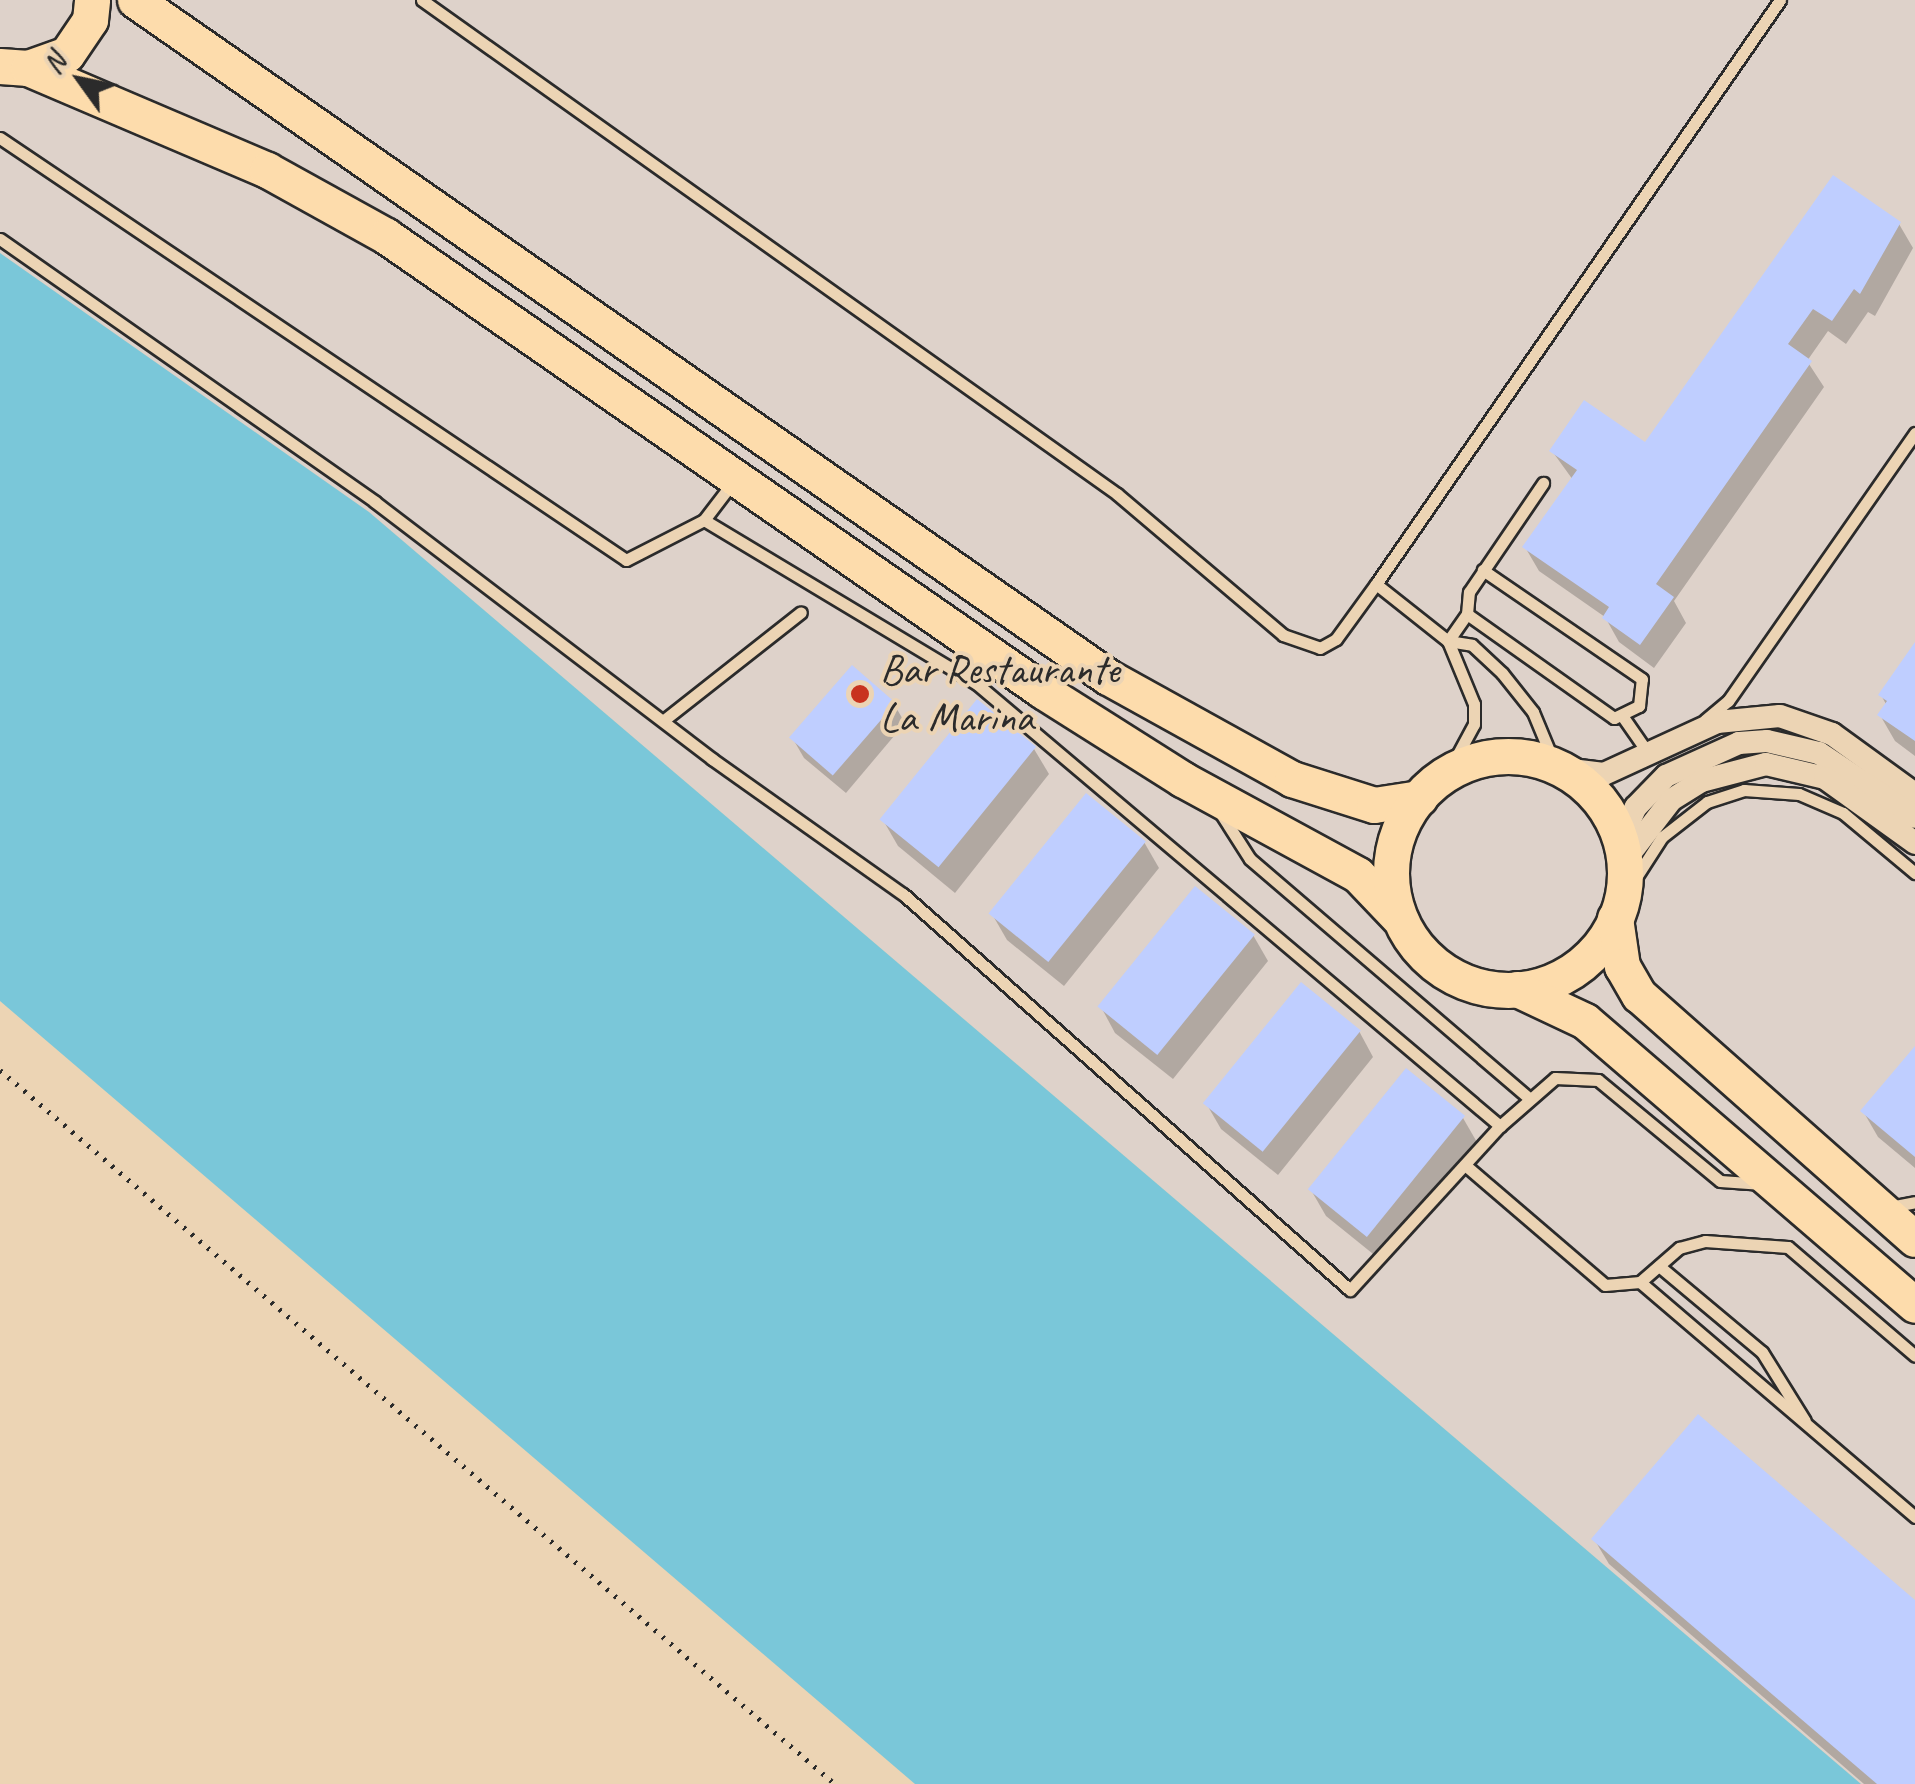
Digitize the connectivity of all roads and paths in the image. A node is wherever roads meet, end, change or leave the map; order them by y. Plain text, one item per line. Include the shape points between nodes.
1 (92, 0) edge
2 (135, 0) edge
3 (422, 0) edge
4 (1780, 0) edge
5 (14, 67) edge
6 (0, 138) edge
7 (0, 239) edge
8 (1915, 434) edge
9 (734, 482) junction
10 (1543, 483) dead end
11 (704, 520) junction
12 (1483, 570) junction
13 (1376, 584) junction
14 (801, 612) dead end
15 (1468, 614) junction
16 (1448, 641) junction
17 (1623, 717) junction
18 (664, 720) junction
19 (1685, 737) junction
20 (1650, 756) junction
21 (1559, 767) junction
22 (1446, 776) junction
23 (1208, 793) junction
24 (1915, 794) edge
25 (1419, 798) junction
26 (1915, 816) edge
27 (1915, 844) edge
28 (1623, 850) junction
29 (1915, 874) edge
30 (1619, 908) junction
31 (1398, 917) junction
32 (1517, 990) junction
33 (0, 1070) edge
34 (1529, 1098) junction
35 (1500, 1126) junction
36 (1464, 1165) junction
37 (1778, 1186) junction
38 (1870, 1200) junction
39 (1915, 1202) edge
40 (1915, 1239) edge
41 (1659, 1266) junction
42 (1640, 1282) junction
43 (1915, 1305) edge
44 (1915, 1356) edge
45 (1807, 1425) junction
46 (1915, 1517) edge
47 (836, 1784) edge

1 - 5 main road via 90,20 74,46 48,64
2 - 25 main road via 1108,676 1292,779 1374,805
3 - 13 lane via 1117,494 1282,634 1310,648 1329,645
4 - 13 lane
5 - 9 main road via 313,193 386,236
6 - 11 lane via 626,560
7 - 18 lane via 375,502
8 - 19 lane via 1728,701
9 - 11 lane
9 - 23 main road via 1043,691
10 - 12 lane
11 - 35 lane via 978,684
12 - 15 lane via 1468,592
12 - 17 lane via 1642,679 1639,706
13 - 16 lane
14 - 18 lane
15 - 16 lane
15 - 17 lane via 1614,718
16 - 21 lane via 1472,645 1502,673 1533,712
16 - 22 lane via 1474,704 1474,724
17 - 20 lane
18 - 36 lane via 903,894 1350,1290
19 - 20 street
19 - 24 street via 1736,718 1804,722 1854,748
20 - 21 street via 1604,774
21 - 22 main road via 1513,756
21 - 28 main road via 1605,804
22 - 25 main road
23 - 31 main road via 1358,874
23 - 34 lane via 1250,859
25 - 31 main road via 1392,855
26 - 28 street via 1819,752 1752,742 1714,751 1666,776 1636,807
27 - 28 street via 1825,778 1766,764 1701,781 1671,800
28 - 30 main road
29 - 30 lane via 1844,813 1799,794 1744,790 1708,802 1673,826 1646,856
30 - 32 main road via 1577,967
30 - 38 main road via 1622,966 1639,995
31 - 32 main road via 1437,967 1475,986
32 - 37 main road via 1585,1021
33 - 47 path
34 - 35 lane
34 - 37 lane via 1555,1078 1598,1080 1720,1182
35 - 36 lane
36 - 42 lane via 1606,1285
37 - 43 main road
38 - 39 lane via 1890,1206
38 - 40 main road
41 - 42 lane
41 - 44 lane via 1679,1248 1705,1241 1788,1247
41 - 45 lane via 1762,1352
42 - 45 lane
45 - 46 lane

